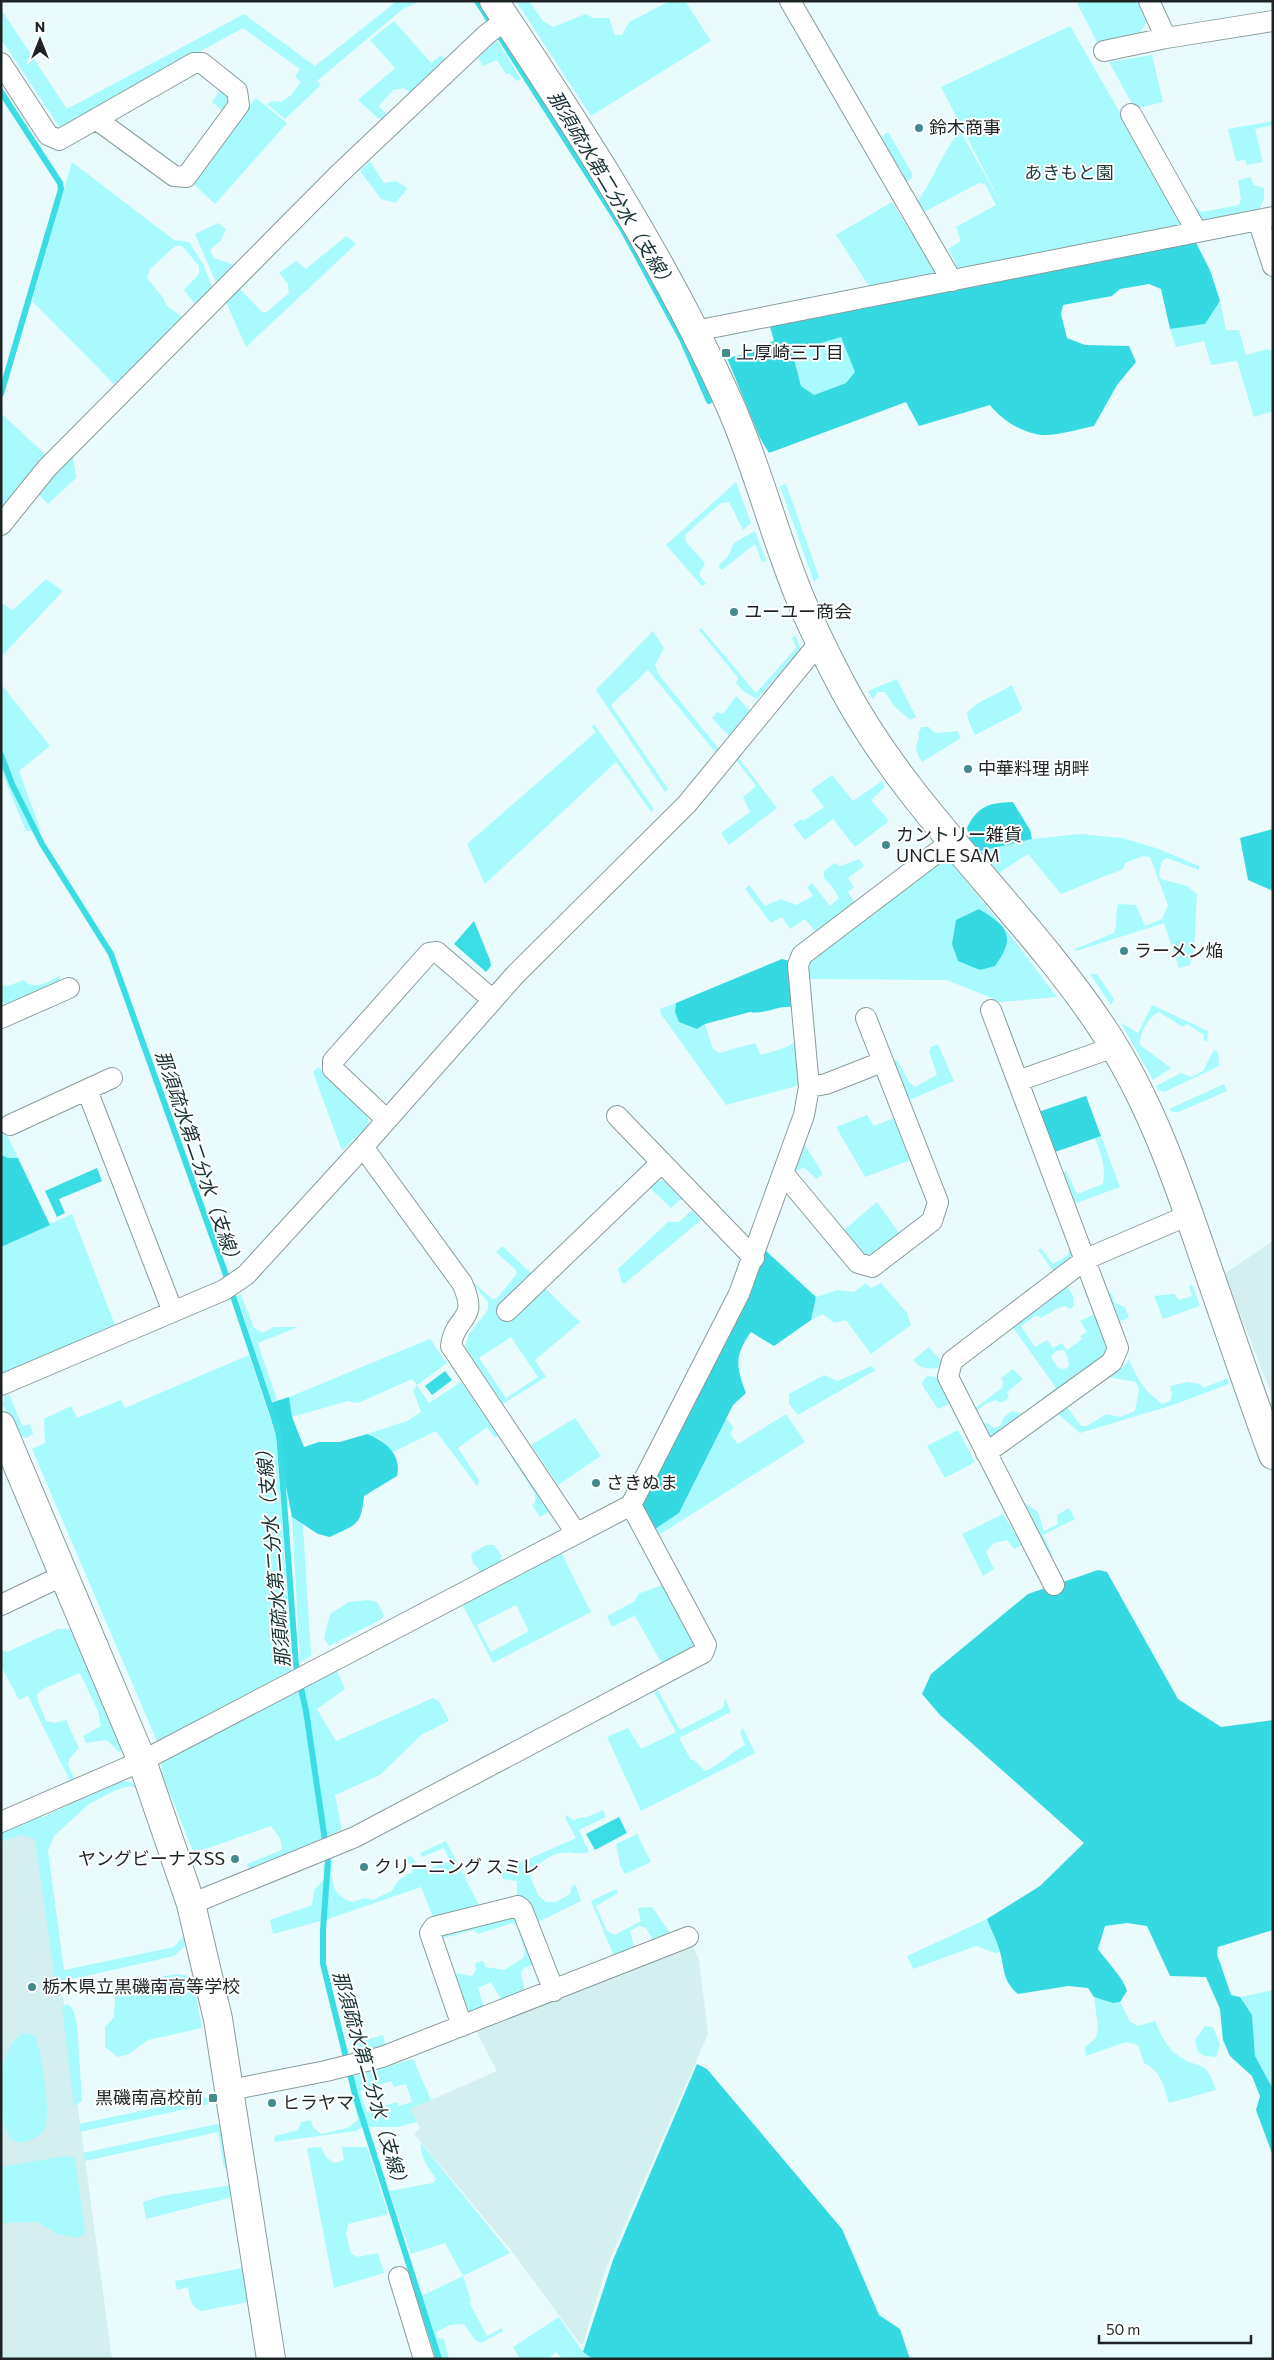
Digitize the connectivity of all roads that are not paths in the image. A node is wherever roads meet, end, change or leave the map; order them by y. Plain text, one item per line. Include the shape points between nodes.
1 (790, 1) edge
2 (1149, 1) edge
3 (500, 11) edge
4 (1273, 21) edge
5 (1166, 38) junction
6 (1104, 51) dead end
7 (1, 63) edge
8 (1131, 114) dead end
9 (96, 119) junction
10 (1265, 219) edge
11 (1197, 232) junction
12 (1273, 266) edge
13 (952, 281) junction
14 (695, 331) junction
15 (1, 525) edge
16 (820, 642) junction
17 (952, 840) junction
18 (69, 988) dead end
19 (493, 1000) junction
20 (991, 1010) dead end
21 (1, 1018) edge
22 (866, 1018) dead end
23 (1114, 1047) junction
24 (882, 1062) junction
25 (112, 1078) dead end
26 (1018, 1081) junction
27 (809, 1087) junction
28 (87, 1090) junction
29 (617, 1116) dead end
30 (387, 1120) junction
31 (10, 1125) dead end
32 (363, 1147) junction
33 (662, 1162) junction
34 (783, 1173) junction
35 (1189, 1215) junction
36 (754, 1258) junction
37 (1086, 1259) junction
38 (173, 1312) junction
39 (507, 1312) dead end
40 (1, 1385) edge
41 (1, 1426) edge
42 (986, 1453) junction
43 (1273, 1455) edge
44 (631, 1505) junction
45 (576, 1532) junction
46 (64, 1575) junction
47 (1054, 1585) dead end
48 (1, 1604) edge
49 (142, 1761) junction
50 (1, 1822) edge
51 (191, 1904) junction
52 (688, 1937) dead end
53 (554, 1991) junction
54 (462, 2026) junction
55 (230, 2090) junction
56 (399, 2277) dead end
57 (271, 2359) edge
58 (424, 2359) edge

1 - 13 street
2 - 5 street
3 - 14 street via 626,208
3 - 15 street via 487,34 332,181 47,468
4 - 5 street
5 - 6 street
7 - 9 street via 48,135 59,140
8 - 11 street
9 - 9 street via 174,176 186,177 239,104 237,91 202,63 194,63
10 - 11 street
10 - 12 street
11 - 13 street
13 - 14 street
14 - 16 street via 731,408 797,591
16 - 17 street via 863,721 896,770
16 - 19 street via 687,804
17 - 23 street via 1073,986
17 - 27 street via 802,955 798,966
18 - 21 street
19 - 30 street
19 - 30 street via 437,952 429,953 333,1061 333,1069
20 - 26 street
22 - 24 street
23 - 26 street
23 - 35 street via 1142,1097
24 - 27 street via 826,1084
24 - 34 street via 938,1202 932,1221 872,1267 858,1263
25 - 28 street
26 - 37 street
27 - 34 street via 804,1116
28 - 31 street
28 - 38 street
29 - 33 street
30 - 32 street
32 - 38 street via 246,1275 224,1290
32 - 45 street via 462,1283 470,1300 468,1313 452,1334 451,1346
33 - 36 street
33 - 39 street
34 - 36 street
35 - 37 street
35 - 43 street
36 - 44 street via 739,1294
37 - 42 street via 1118,1348 1112,1362
37 - 42 street via 952,1361 948,1377
38 - 40 street
41 - 46 street
42 - 47 street
44 - 45 street
44 - 51 street via 706,1645 703,1653 355,1837
45 - 49 street
46 - 48 street
46 - 49 street
49 - 50 street
49 - 51 street
51 - 55 street via 218,2019
52 - 53 street
53 - 54 street
53 - 54 street via 522,1909 518,1906 434,1927 430,1933
54 - 55 street via 382,2057
55 - 57 street
56 - 58 street

